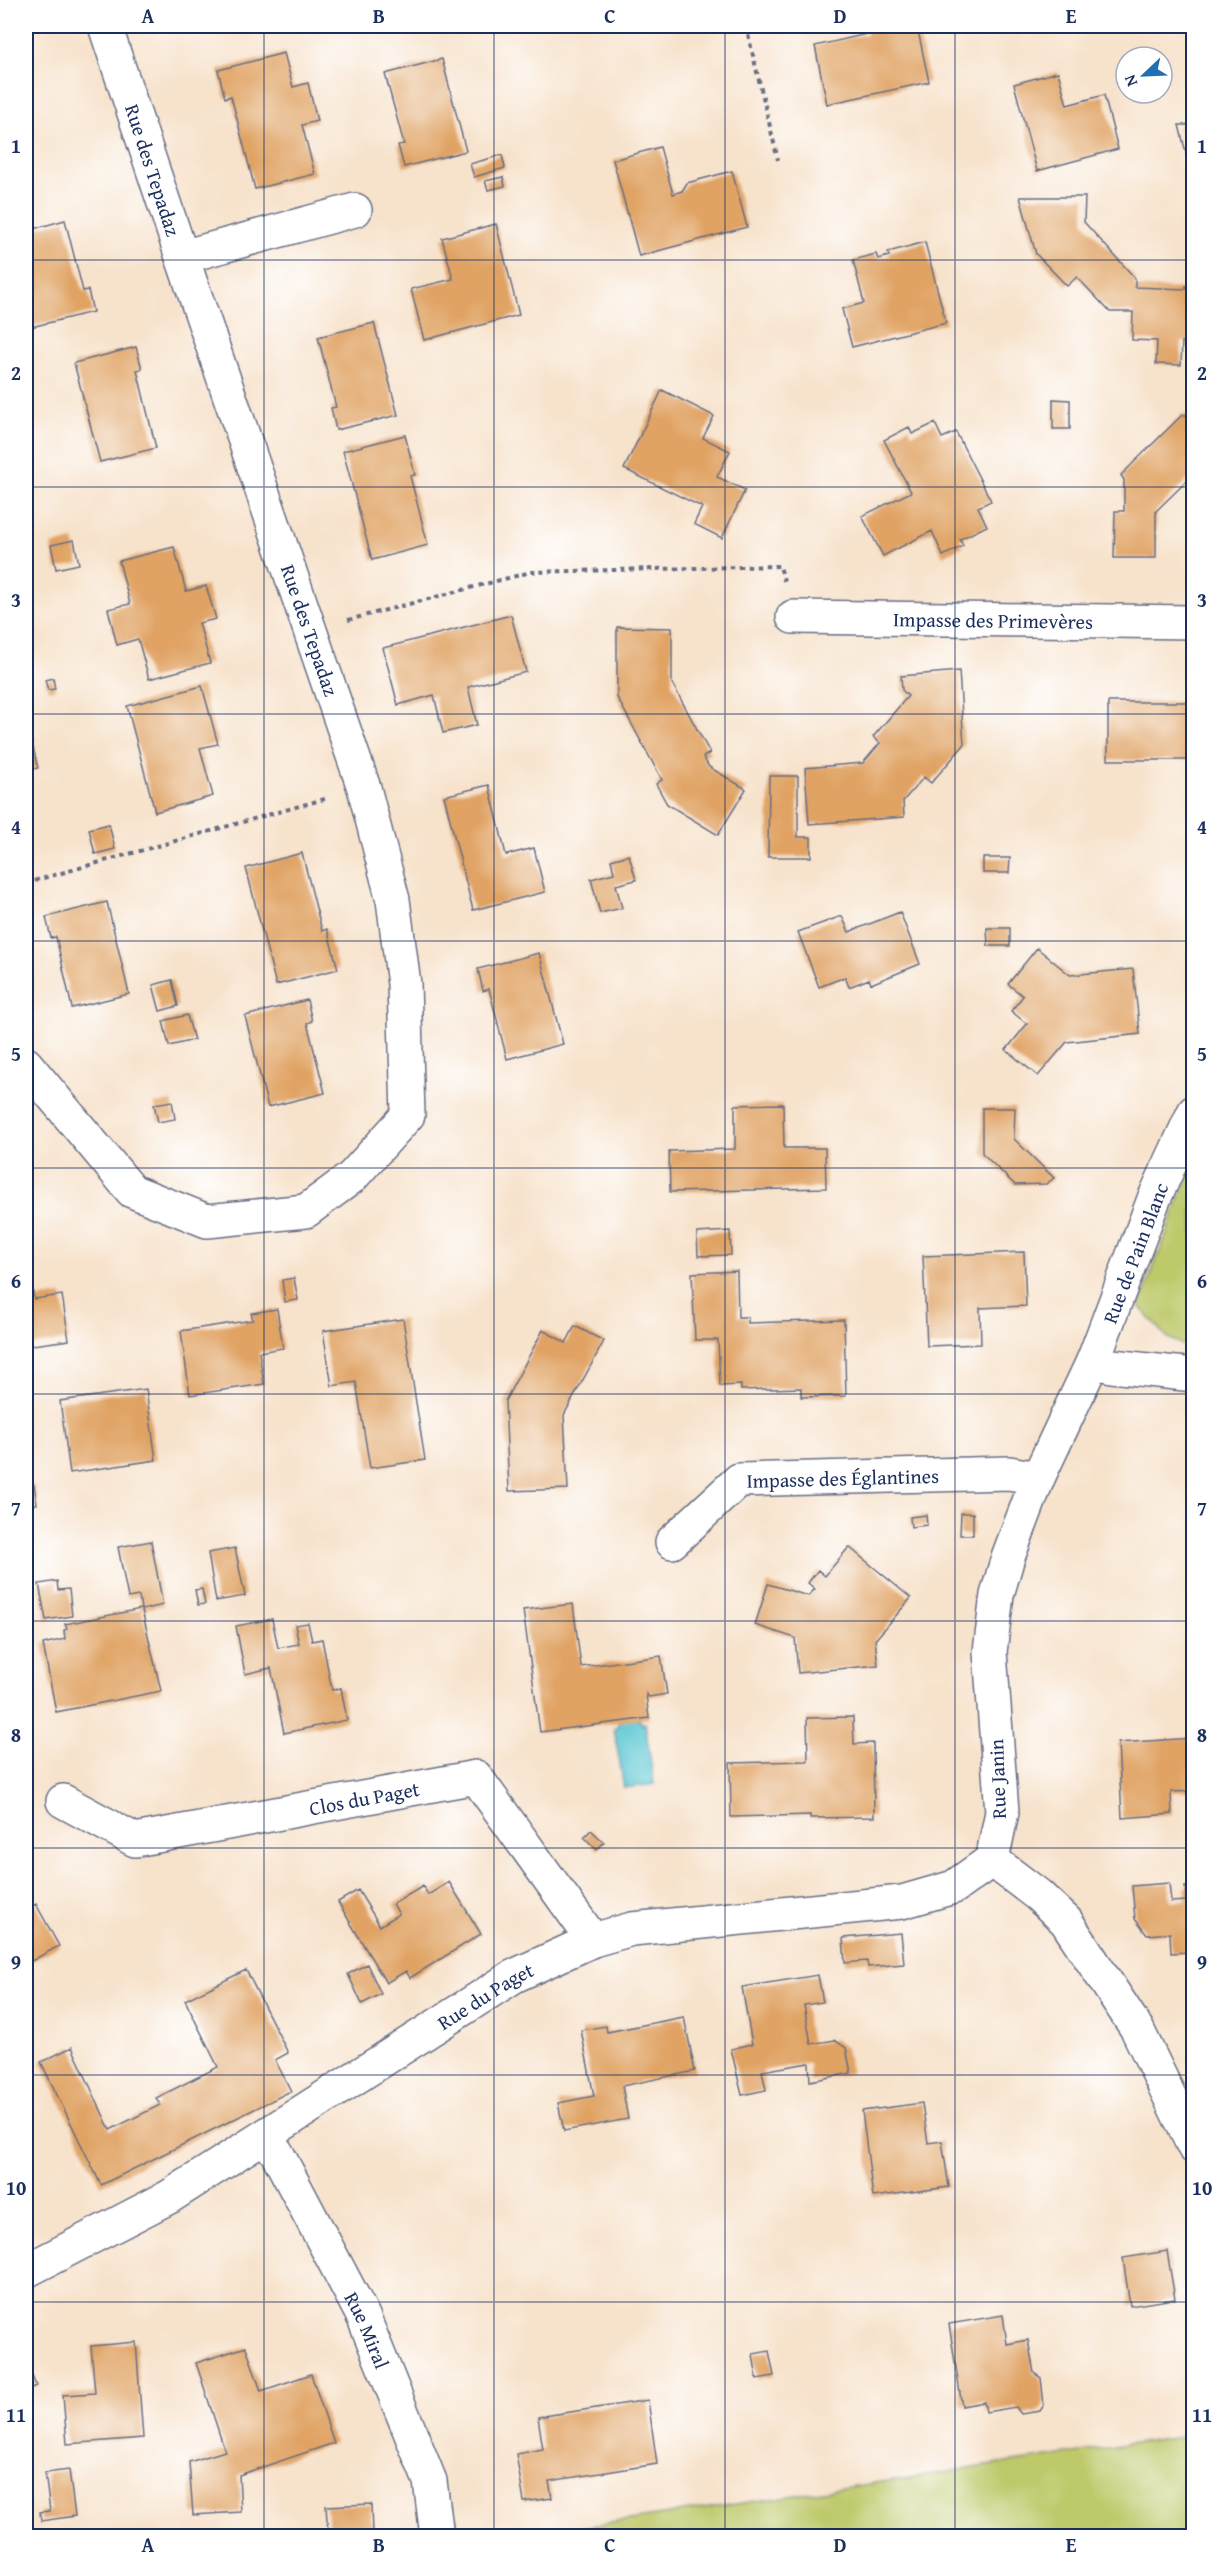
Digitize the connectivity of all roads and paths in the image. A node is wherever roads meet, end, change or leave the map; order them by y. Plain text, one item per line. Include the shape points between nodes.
1 (105, 26) edge
2 (746, 26) edge
3 (778, 160) dead end
4 (355, 210) dead end
5 (182, 257) junction
6 (792, 617) joint
7 (1194, 622) edge
8 (310, 630) junction
9 (364, 788) junction
10 (26, 883) edge
11 (26, 1064) edge
12 (1194, 1112) edge
13 (1093, 1361) junction
14 (1194, 1375) edge
15 (1038, 1478) junction
16 (672, 1542) dead end
17 (63, 1801) dead end
18 (992, 1860) junction
19 (593, 1940) junction
20 (265, 2137) junction
21 (1194, 2147) edge
22 (26, 2271) edge
23 (437, 2536) edge

1 - 5 street, Rue des Tepadaz
2 - 3 path
4 - 5 street
5 - 8 street, Rue des Tepadaz
6 - 7 street, Impasse des Primevères
6 - 8 path via 780,566 531,572
8 - 9 street, Rue des Tepadaz
9 - 10 path
9 - 11 street, Rue des Tepadaz via 393,900 404,984 408,1115 352,1177 306,1210 207,1221 132,1191
12 - 13 street, Rue de Pain Blanc via 1154,1199
13 - 14 street
13 - 15 street, Rue Janin
15 - 16 street, Impasse des Églantines via 1009,1473 739,1480
15 - 18 street, Rue Janin via 997,1595 990,1652 1002,1812
17 - 19 street, Clos du Paget via 135,1840 476,1777
18 - 19 street, Rue du Paget via 954,1887 902,1902 632,1929
18 - 21 street via 1066,1921 1137,2029
19 - 20 street, Rue du Paget via 514,1976
20 - 22 street, Rue du Paget via 169,2197
20 - 23 street, Rue Miral via 363,2316 430,2481

